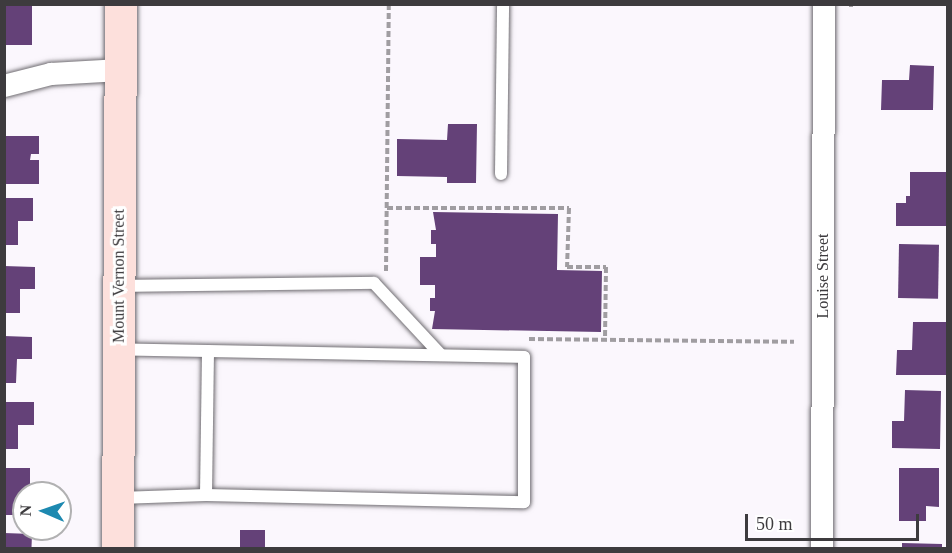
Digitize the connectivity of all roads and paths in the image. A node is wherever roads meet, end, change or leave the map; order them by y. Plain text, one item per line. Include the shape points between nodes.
1 (121, 4) edge
2 (389, 4) edge
3 (503, 4) edge
4 (824, 4) edge
5 (121, 70) junction
6 (4, 86) edge
7 (501, 174) dead end
8 (387, 207) junction
9 (386, 276) dead end
10 (119, 286) junction
11 (522, 339) dead end
12 (605, 340) junction
13 (794, 342) dead end
14 (119, 349) junction
15 (208, 351) junction
16 (441, 355) junction
17 (206, 495) junction
18 (118, 498) junction
19 (118, 549) edge
20 (822, 549) edge

1 - 5 street, Mount Vernon Street
2 - 8 path
3 - 7 lane
4 - 20 street, Louise Street
5 - 6 street via 51,74
5 - 10 street, Mount Vernon Street
8 - 9 path
8 - 12 path via 569,208 567,267 606,267
10 - 14 street, Mount Vernon Street
10 - 16 lane via 374,283
11 - 12 path
12 - 13 path
14 - 15 lane
14 - 18 street, Mount Vernon Street
15 - 16 lane
15 - 17 lane
16 - 17 lane via 524,357 524,502
17 - 18 lane
18 - 19 street, Mount Vernon Street

